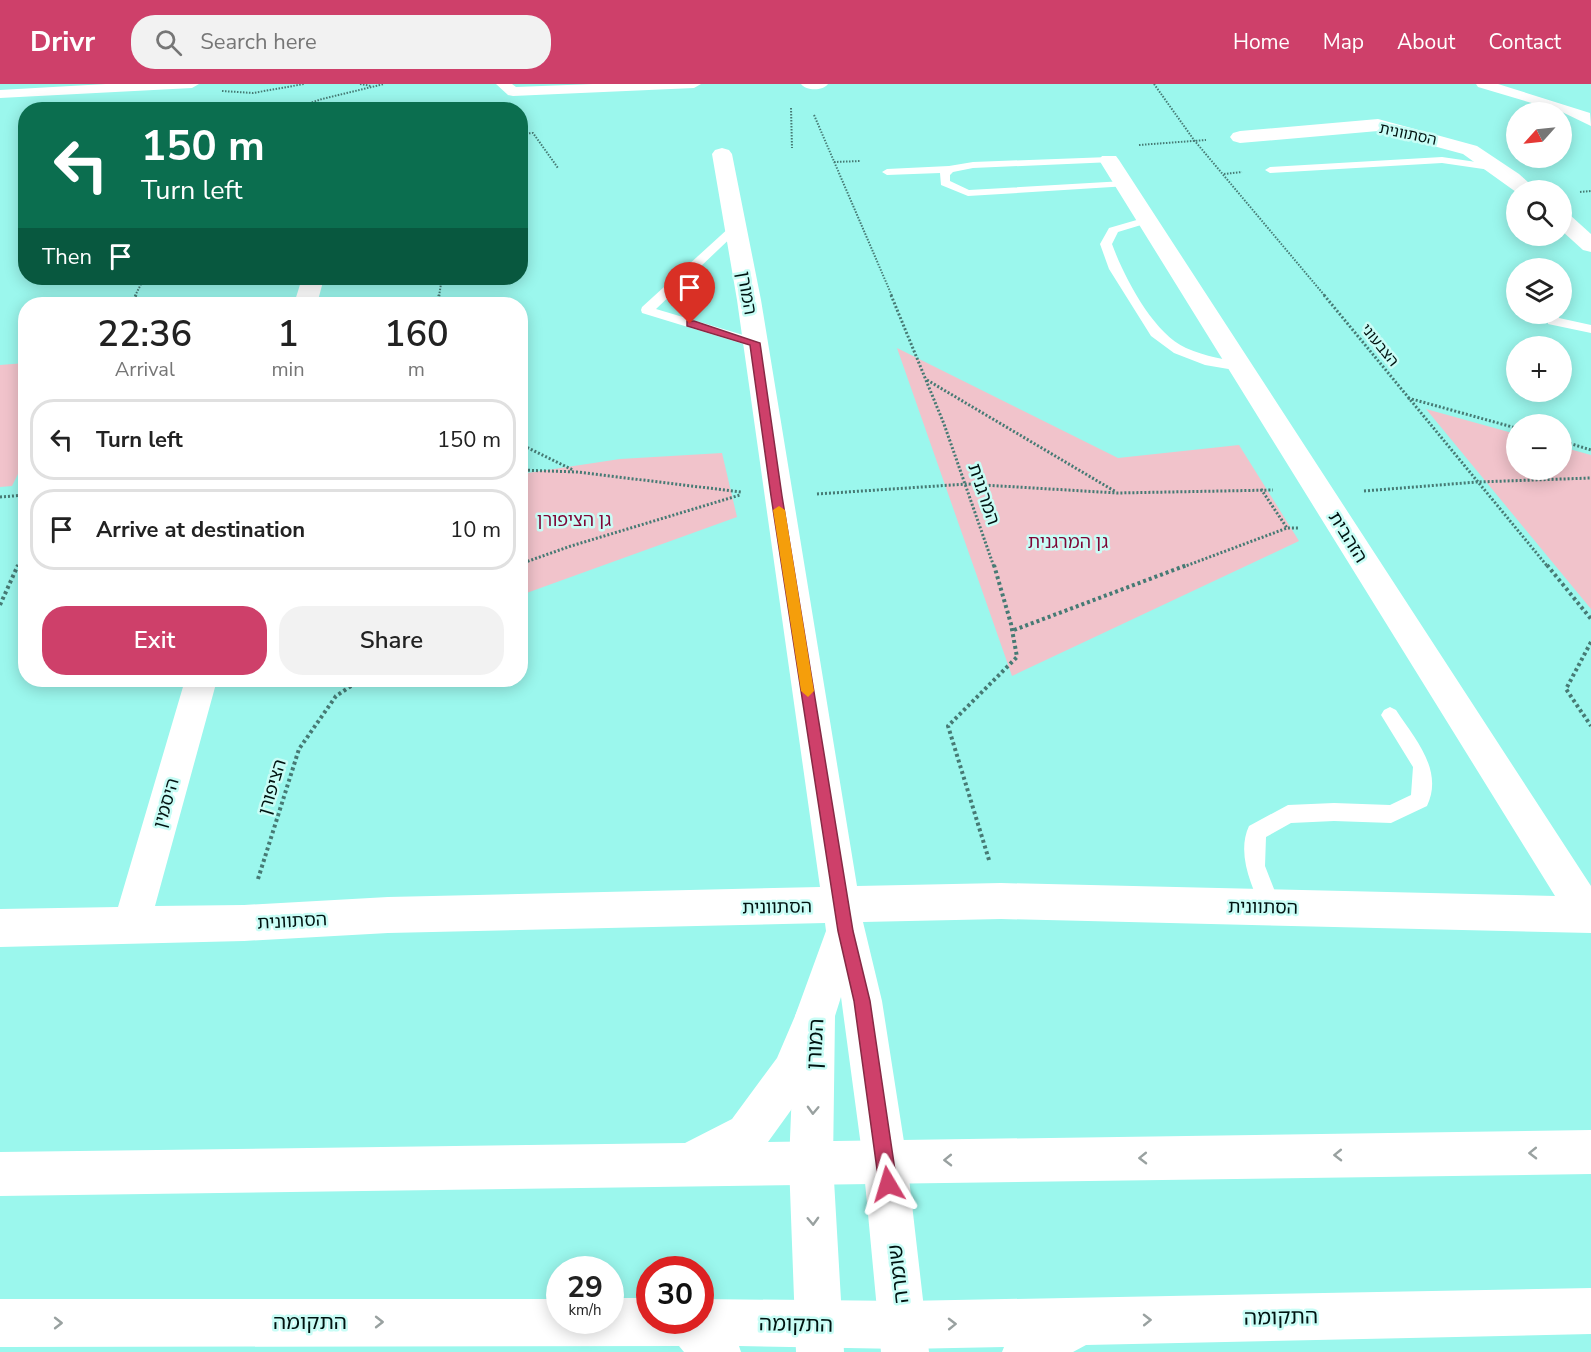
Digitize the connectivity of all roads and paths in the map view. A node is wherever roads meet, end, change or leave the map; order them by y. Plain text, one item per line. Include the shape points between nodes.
1 (192, 84) edge
2 (304, 84) edge
3 (360, 84) edge
4 (384, 84) edge
5 (503, 84) edge
6 (694, 84) edge
7 (810, 84) edge
8 (821, 84) edge
9 (1154, 84) edge
10 (1483, 84) edge
11 (374, 86) junction
12 (214, 92) dead end
13 (0, 94) edge
14 (317, 102) edge
15 (812, 106) junction
16 (1591, 121) edge
17 (528, 133) edge
18 (1240, 137) dead end
19 (792, 148) dead end
20 (722, 154) dead end
21 (1109, 160) joint
22 (558, 168) dead end
23 (1497, 168) junction
24 (949, 169) junction
25 (1270, 170) dead end
26 (887, 172) dead end
27 (1513, 180) edge
28 (1124, 184) junction
29 (1147, 220) junction
30 (735, 228) junction
31 (1572, 229) edge
32 (1591, 245) edge
33 (1567, 324) edge
34 (1591, 329) edge
35 (755, 343) junction
36 (1240, 367) junction
37 (927, 380) junction
38 (1408, 398) junction
39 (1506, 425) edge
40 (1572, 444) edge
41 (528, 448) edge
42 (1591, 450) edge
43 (577, 472) dead end
44 (1591, 478) edge
45 (1477, 482) junction
46 (967, 483) junction
47 (1260, 489) junction
48 (748, 493) dead end
49 (1117, 493) junction
50 (1321, 495) junction
51 (18, 496) edge
52 (0, 497) edge
53 (1287, 528) junction
54 (1343, 529) junction
55 (528, 561) edge
56 (18, 566) edge
57 (0, 605) edge
58 (1591, 619) edge
59 (1014, 630) junction
60 (1591, 642) edge
61 (199, 687) edge
62 (350, 687) edge
63 (1390, 715) dead end
64 (1591, 726) edge
65 (1001, 901) junction
66 (1270, 907) junction
67 (1589, 915) edge
68 (844, 919) junction
69 (244, 923) junction
70 (131, 926) junction
71 (0, 928) edge
72 (815, 1016) junction
73 (1591, 1152) edge
74 (885, 1161) junction
75 (811, 1163) junction
76 (689, 1164) junction
77 (0, 1174) edge
78 (1591, 1311) edge
79 (1082, 1321) junction
80 (0, 1323) edge
81 (703, 1337) edge
82 (819, 1338) edge
83 (905, 1339) edge
84 (1026, 1352) edge

1 - 13 street
2 - 12 path via 274,92
3 - 11 path
4 - 11 path
5 - 6 street via 513,92
7 - 8 street
7 - 15 path, המרגנית
9 - 38 path, הצבעוני via 1194,140
10 - 16 street
11 - 14 path
15 - 19 path via 790,108
15 - 37 path, המרגנית
17 - 22 path via 533,133
18 - 23 street, הסתוונית via 1378,125 1470,150
20 - 30 street, המורן
21 - 24 lane
21 - 28 street, הזהבית
23 - 25 lane via 1442,160
23 - 27 street, הסתוונית
24 - 26 lane
24 - 28 lane via 944,175 945,183 968,193
28 - 29 street, הזהבית
29 - 36 street, הזהבית
29 - 36 lane via 1113,230 1106,244 1115,269 1156,333 1179,350 1210,362
30 - 35 street, המורן
30 - 35 lane via 647,310
31 - 32 street
33 - 34 lane
35 - 68 street, המורן
36 - 50 street, הזהבית
37 - 46 path, המרגנית
37 - 49 path
38 - 39 path
38 - 45 path, הצבעוני
40 - 42 path
41 - 43 path
44 - 45 path
45 - 50 path
45 - 58 path, הצבעוני
46 - 49 path
46 - 59 path, המרגנית
47 - 49 path
47 - 50 path
47 - 53 path
48 - 55 path
50 - 54 street, הזהבית
51 - 52 path
53 - 54 path
53 - 59 path
54 - 67 street, הזהבית
56 - 57 path
59 - 65 path, המרגנית via 1017,657 948,726
60 - 64 path via 1566,689
61 - 70 street, היסמין
62 - 69 path, הציפורן via 336,696 298,749
63 - 66 lane via 1422,766 1420,800 1391,814 1288,814 1256,832 1256,866
65 - 66 street, הסתוונית
65 - 68 street, הסתוונית
66 - 67 street, הסתוונית
68 - 69 street, הסתוונית via 388,915
68 - 72 street, המורן
68 - 74 street, המורן via 862,1001
69 - 70 street, הסתוונית
70 - 71 street, הסתוונית
72 -> 75 street, המורן
72 - 76 street via 792,1073 747,1134
73 -> 74 street
74 - 75 street
74 - 83 street, שומרה
75 - 76 street
75 -> 82 street
76 - 77 street
79 -> 78 street, התקומה
83 -> 79 street, התקומה
79 - 84 street
80 -> 81 street, התקומה
81 - 82 street, התקומה
82 - 83 street, התקומה

